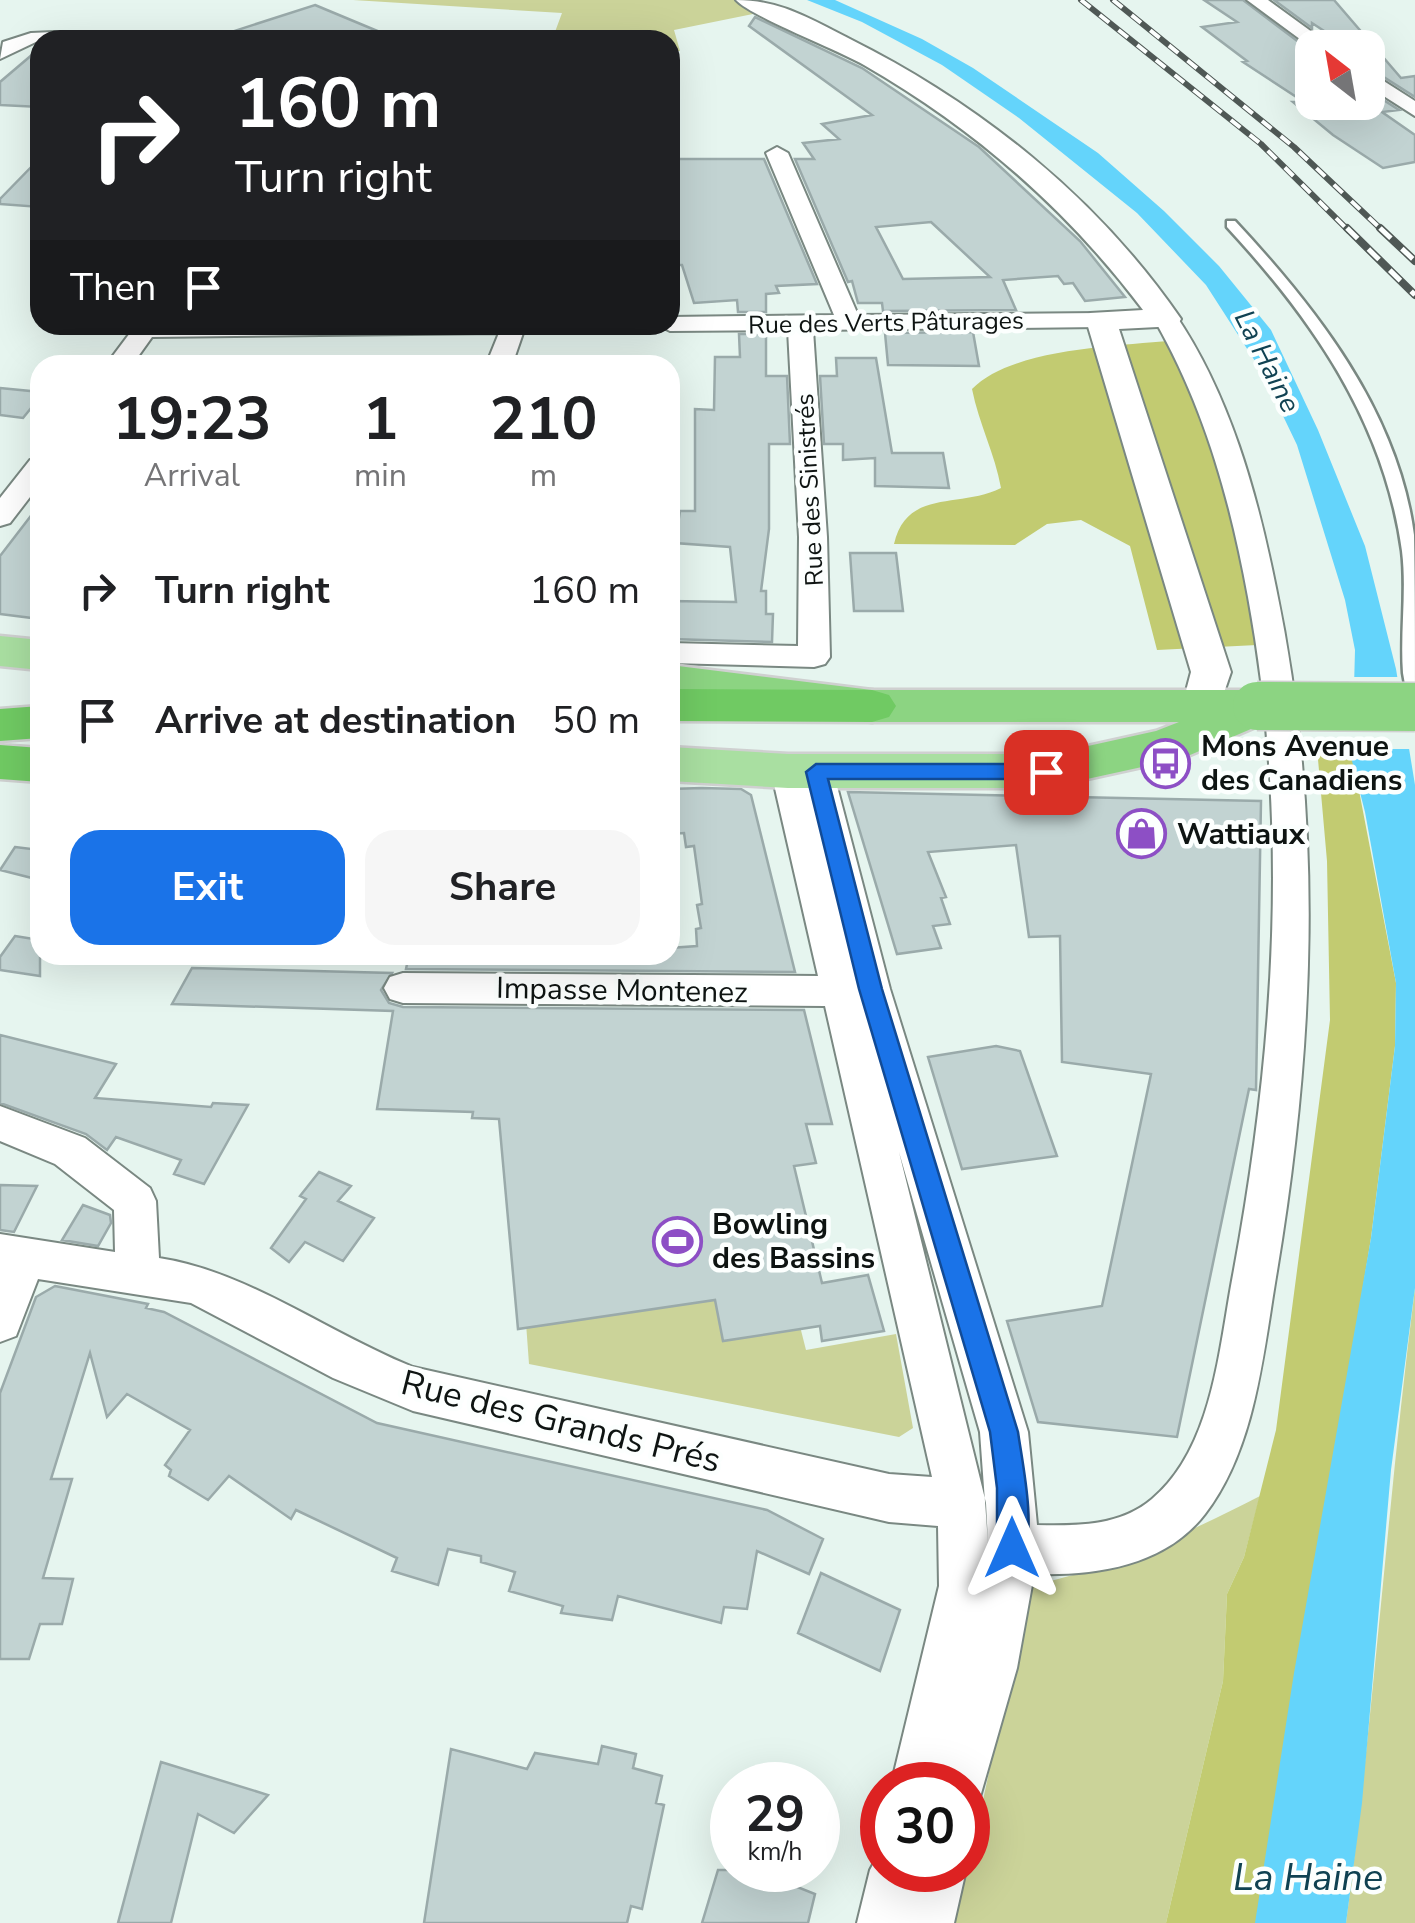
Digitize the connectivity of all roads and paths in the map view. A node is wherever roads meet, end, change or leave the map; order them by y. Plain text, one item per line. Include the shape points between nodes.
1 (747, 0) edge
2 (1256, 0) edge
3 (1299, 30) edge
4 (30, 37) edge
5 (0, 53) edge
6 (1385, 89) edge
7 (1415, 110) edge
8 (776, 153) dead end
9 (1231, 224) dead end
10 (1166, 318) junction
11 (1102, 320) junction
12 (800, 322) junction
13 (848, 322) junction
14 (680, 324) edge
15 (143, 335) edge
16 (127, 355) edge
17 (30, 479) edge
18 (0, 517) edge
19 (0, 650) edge
20 (680, 653) edge
21 (30, 654) edge
22 (30, 657) edge
23 (0, 660) edge
24 (680, 681) edge
25 (1415, 690) edge
26 (30, 700) edge
27 (0, 701) edge
28 (680, 705) edge
29 (872, 706) junction
30 (1202, 706) junction
31 (1257, 706) junction
32 (1415, 708) edge
33 (30, 723) edge
34 (0, 725) edge
35 (0, 762) edge
36 (30, 765) edge
37 (680, 765) edge
38 (30, 767) edge
39 (0, 771) edge
40 (802, 771) junction
41 (1046, 772) joint
42 (403, 988) dead end
43 (841, 992) junction
44 (0, 1124) edge
45 (12, 1256) edge
46 (138, 1274) junction
47 (0, 1320) edge
48 (962, 1503) junction
49 (1012, 1548) junction
50 (923, 1762) edge
51 (966, 1762) edge
52 (893, 1892) edge
53 (933, 1892) edge
54 (886, 1923) edge
55 (925, 1923) edge

1 - 10 street via 883,64 983,129 1104,237
2 - 3 street
4 - 5 street
6 - 7 street
8 - 13 street
9 - 25 lane via 1312,318 1371,410 1400,490 1411,558
10 - 11 street
10 - 49 street via 1220,423 1276,644 1296,861 1285,1096 1218,1444 1170,1515 1128,1540 1090,1552
11 - 13 street, Rue des Verts Pâturages
11 - 30 street via 1211,672
12 - 13 street, Rue des Verts Pâturages
12 - 14 street, Rue des Verts Pâturages
12 - 20 street, Rue des Sinistrés via 814,657
15 - 16 street
17 - 18 street
19 - 21 main road
22 - 23 street
24 - 29 highway
26 - 27 highway
28 - 29 highway
29 - 30 highway
30 - 31 highway
31 - 32 highway, bridge
31 - 41 highway via 1166,746
33 - 34 highway
35 - 36 highway
37 - 40 main road
38 - 39 main road
40 - 41 main road
40 - 43 street
40 - 49 street via 1004,1432
42 - 43 street, Impasse Montenez
43 - 48 street
44 - 46 street via 70,1151 135,1201
45 - 46 street, Rue des Grands Prés
45 - 47 street
46 - 48 street, Rue des Grands Prés via 197,1284 412,1389 888,1498
48 - 50 street via 964,1586
49 - 51 street
52 - 54 street
53 - 55 street

